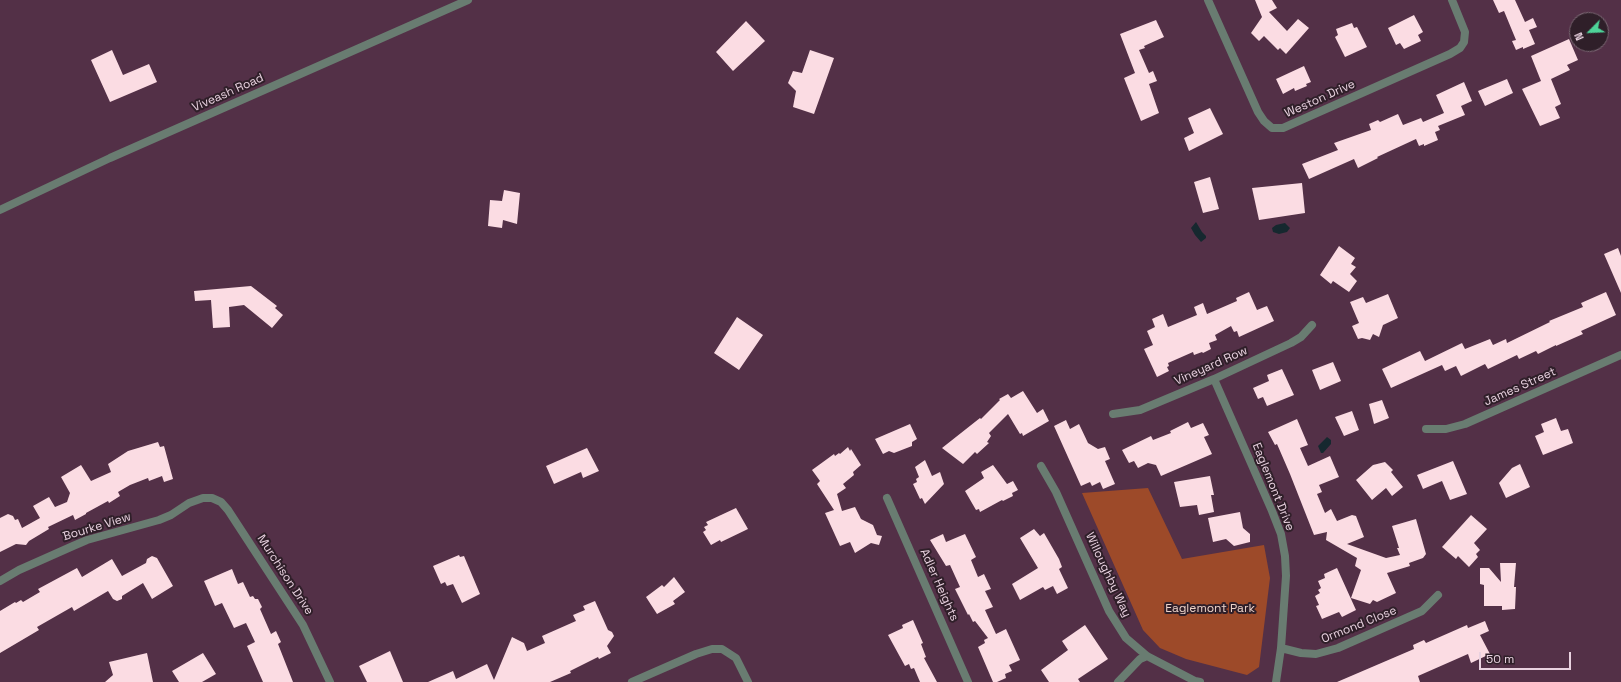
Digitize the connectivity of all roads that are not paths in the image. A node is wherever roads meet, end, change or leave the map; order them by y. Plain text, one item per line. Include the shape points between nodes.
1 (468, 0) edge
2 (1208, 0) edge
3 (1452, 0) edge
4 (0, 210) edge
5 (1312, 325) dead end
6 (1621, 354) edge
7 (1214, 379) junction
8 (1113, 414) dead end
9 (1426, 429) dead end
10 (1041, 466) dead end
11 (203, 498) joint
12 (887, 498) dead end
13 (0, 581) edge
14 (1438, 595) dead end
15 (1281, 648) junction
16 (1147, 656) junction
17 (330, 682) edge
18 (632, 682) edge
19 (748, 682) edge
20 (968, 682) edge
21 (1118, 682) edge
22 (1200, 682) edge
23 (1276, 682) edge

1 - 4 street, Viveash Road via 110,158
2 - 3 street, Weston Drive via 1258,112 1272,128 1283,128 1460,48 1464,42 1465,32
5 - 7 street, Vineyard Row via 1291,343
6 - 9 street, James Street via 1465,424 1446,429
7 - 8 street, Vineyard Row via 1140,410
7 - 15 street, Eaglemont Drive via 1280,534 1286,576
10 - 16 street, Willoughby Way via 1056,492 1109,611 1126,638
11 - 13 street, Bourke View via 159,520 87,540
11 - 17 street, Murchison Drive via 221,502 228,510 303,625
12 - 20 street, Adler Heights
14 - 15 street, Ormond Close via 1422,611 1338,648 1316,654
15 - 23 street, Eaglemont Drive
16 - 21 street via 1140,659
16 - 22 street, Willoughby Way
18 - 19 street via 696,654 722,649 736,658

